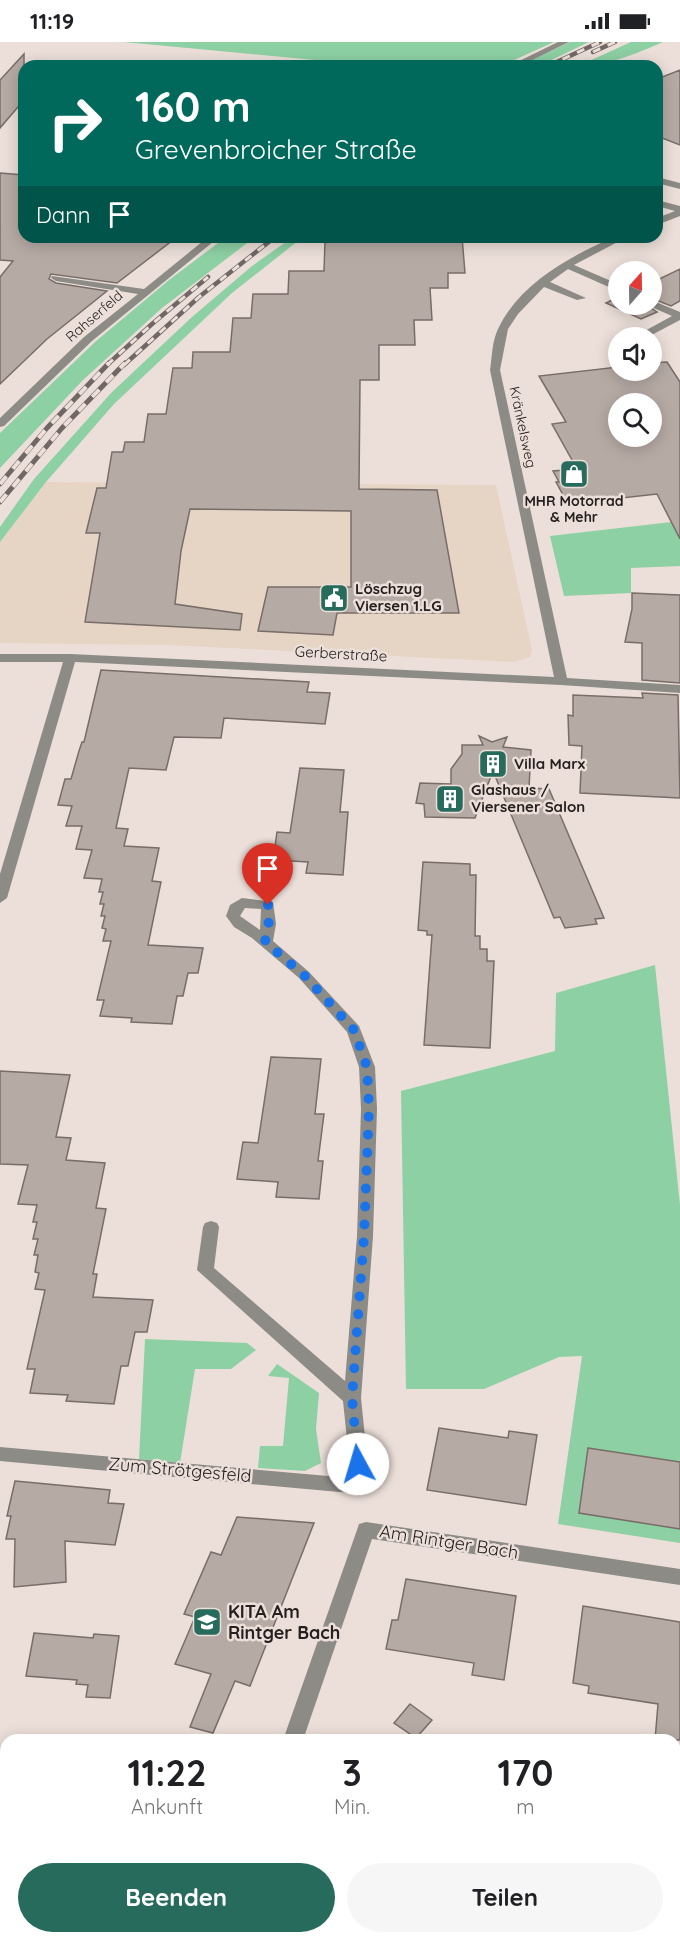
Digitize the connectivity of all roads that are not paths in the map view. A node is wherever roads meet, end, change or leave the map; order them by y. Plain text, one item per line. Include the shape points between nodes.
1 (565, 42) edge
2 (526, 60) edge
3 (663, 182) edge
4 (680, 186) edge
5 (663, 205) edge
6 (680, 211) edge
7 (663, 219) edge
8 (206, 243) edge
9 (610, 243) edge
10 (566, 265) junction
11 (56, 278) dead end
12 (542, 282) junction
13 (608, 284) edge
14 (145, 292) junction
15 (581, 298) dead end
16 (662, 308) edge
17 (680, 316) edge
18 (658, 327) edge
19 (0, 424) edge
20 (0, 658) edge
21 (70, 658) junction
22 (561, 681) junction
23 (680, 689) edge
24 (0, 898) edge
25 (265, 942) dead end
26 (211, 1227) dead end
27 (352, 1398) junction
28 (0, 1454) edge
29 (680, 1577) edge
30 (295, 1734) edge

1 - 2 street
3 - 4 street
5 - 6 street
6 - 7 street
8 - 14 street, Rahserfeld
9 - 10 street, Kränkelsweg
10 - 12 street, Kränkelsweg
10 - 13 street
11 - 14 street
12 - 15 street
12 - 22 street, Kränkelsweg via 502,331 495,370
14 - 19 street, Rahserfeld via 88,339
16 - 17 street
17 - 18 street
20 - 21 street, Gerberstraße
21 - 22 street, Gerberstraße
21 - 24 street
22 - 23 street, Gerberstraße
25 - 27 street via 304,975 354,1030 367,1067 364,1236
26 - 27 street via 205,1270
27 - 28 street, Zum Strötgesfeld via 361,1486
29 - 30 street, Am Rintger Bach via 366,1530

